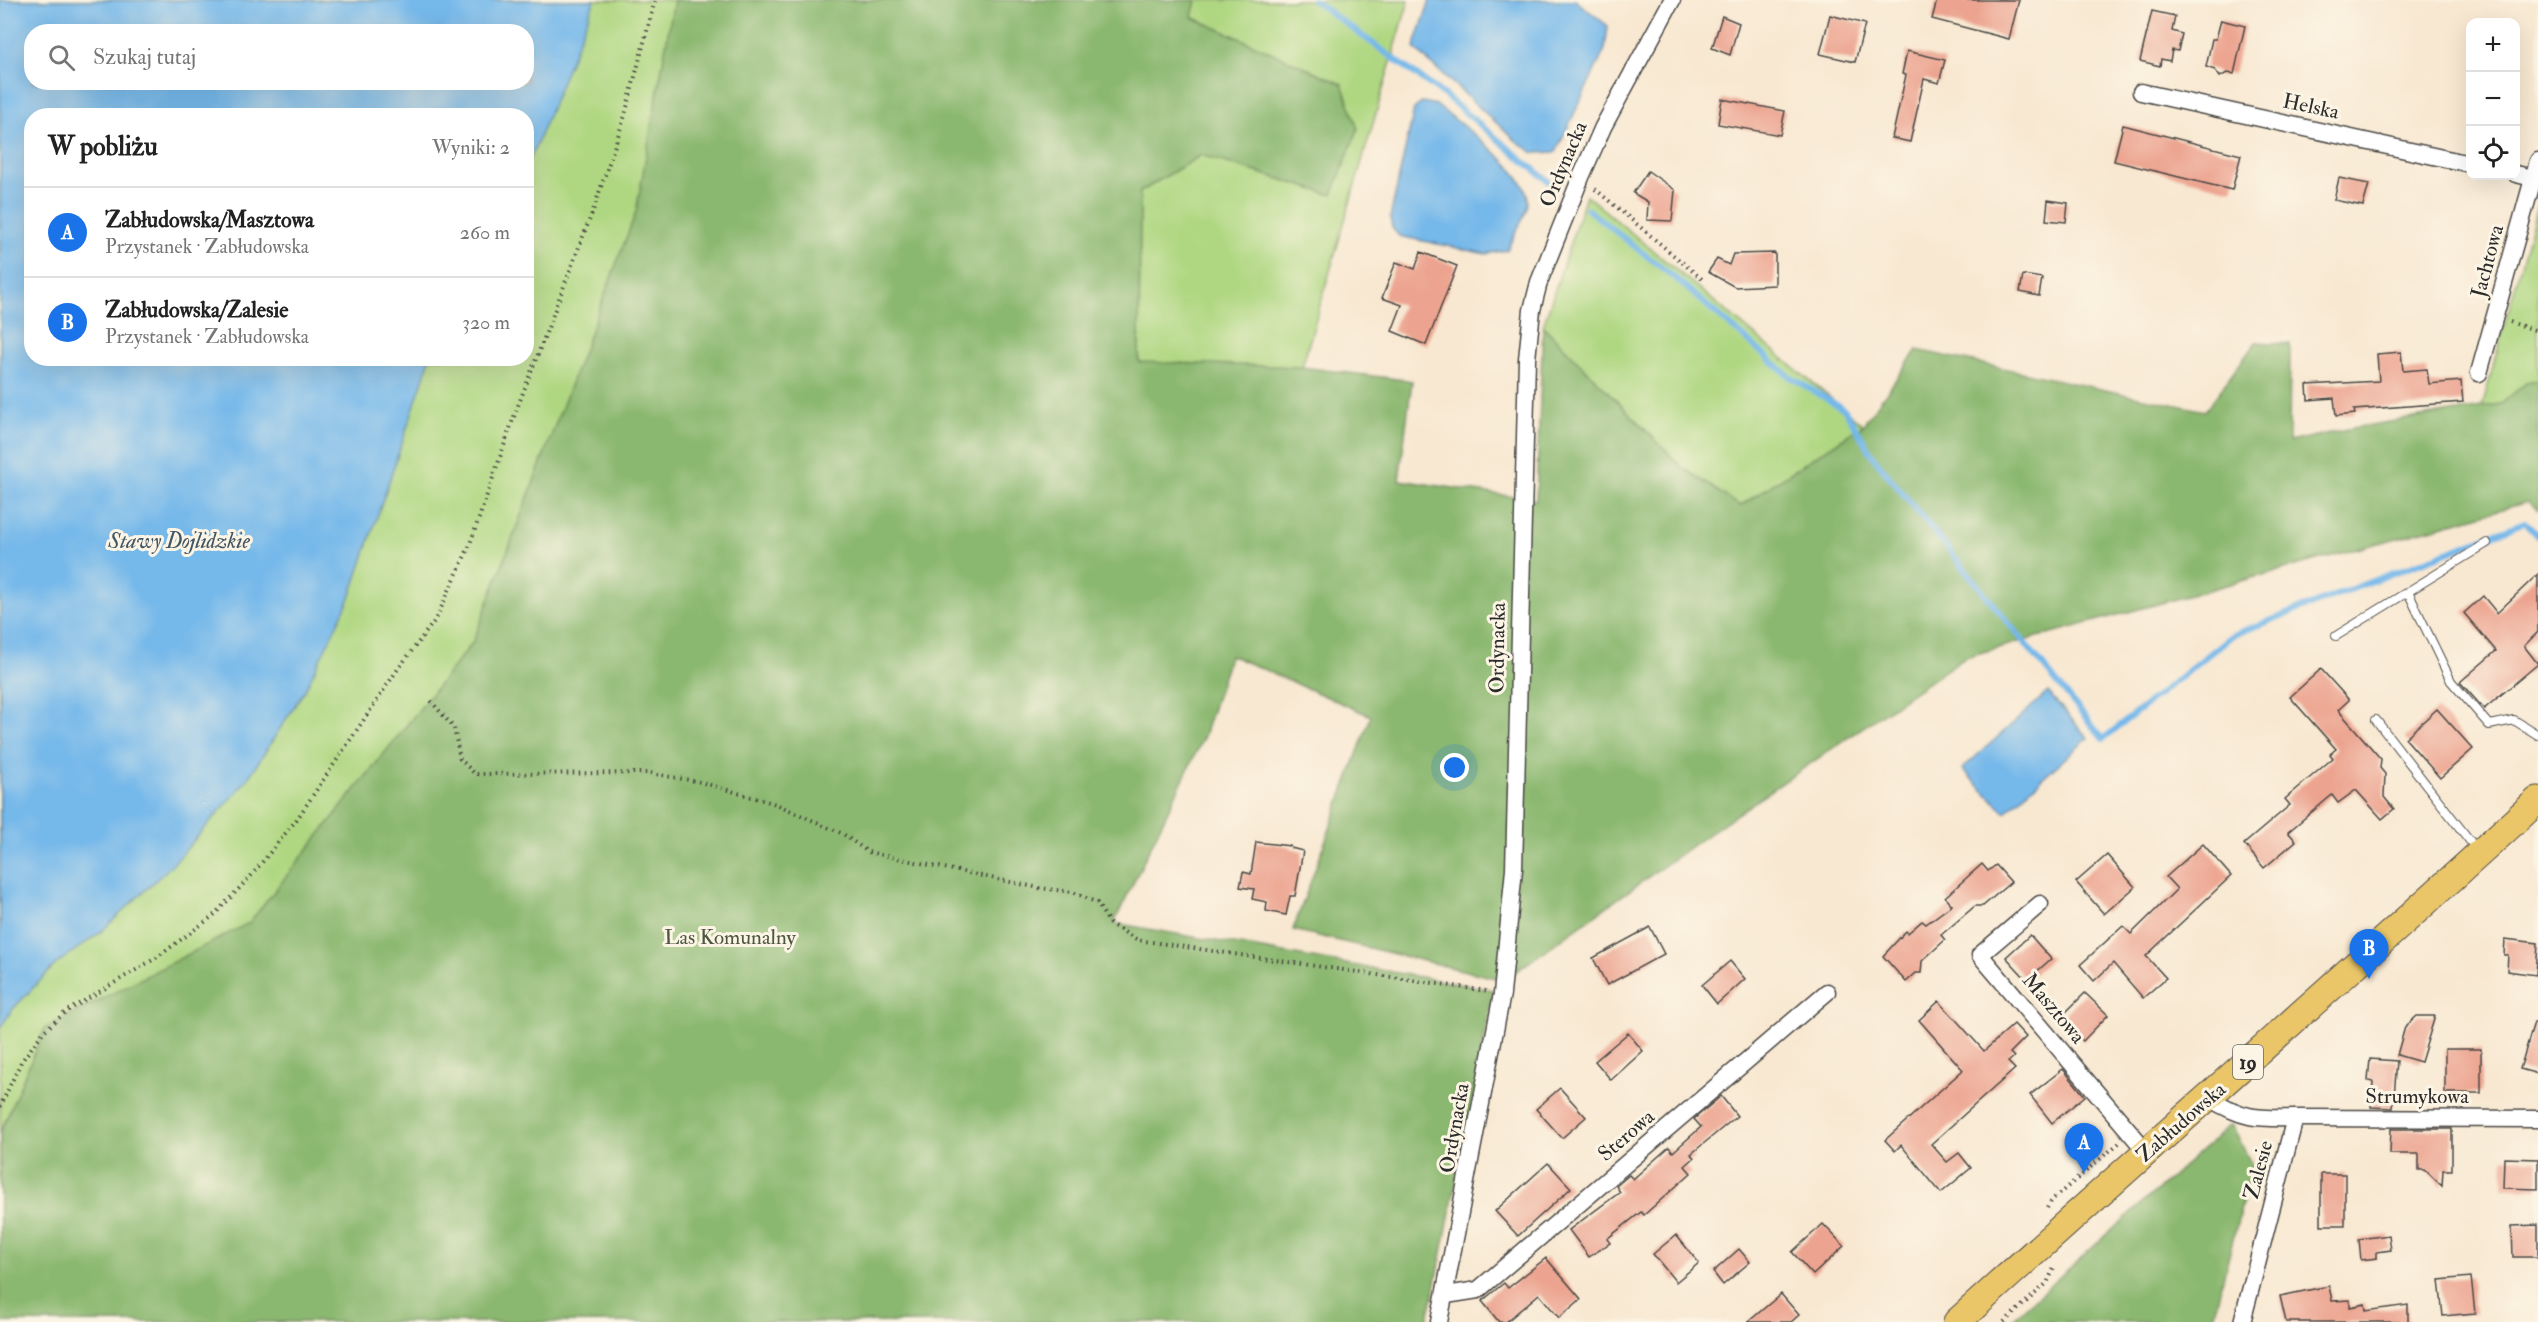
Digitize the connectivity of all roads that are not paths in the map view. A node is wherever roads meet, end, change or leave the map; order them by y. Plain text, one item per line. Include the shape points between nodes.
1 (1672, 0) edge
2 (2141, 92) dead end
3 (2538, 161) edge
4 (2466, 163) edge
5 (2520, 175) edge
6 (2533, 178) junction
7 (2479, 373) dead end
8 (2487, 543) dead end
9 (2408, 592) junction
10 (2336, 636) dead end
11 (2376, 720) dead end
12 (2538, 735) edge
13 (2538, 800) edge
14 (2479, 854) junction
15 (2040, 904) dead end
16 (1827, 992) dead end
17 (2209, 1098) junction
18 (2295, 1118) junction
19 (2538, 1119) edge
20 (2146, 1151) junction
21 (1446, 1295) junction
22 (1439, 1322) edge
23 (1957, 1322) edge
24 (2242, 1322) edge

1 - 21 street, Ordynacka via 1603,127 1581,177 1539,282 1529,333 1514,868 1502,994
2 - 4 street, Helska
3 - 6 street, Jachtowa
5 - 6 street
6 - 7 street, Jachtowa
8 - 9 lane
9 - 10 lane
9 - 12 lane via 2451,681 2489,725 2514,720
11 - 14 lane
13 - 14 highway, Zabłudowska / 19
14 - 17 highway, Zabłudowska / 19
15 - 20 street, Masztowa via 1980,955
16 - 21 street, Sterowa via 1478,1290
17 - 18 street, Zalesie via 2255,1119
17 - 20 highway, Zabłudowska / 19
18 - 19 street, Strumykowa
18 - 24 street, Zalesie
20 - 23 highway, Zabłudowska / 19
21 - 22 street, Ordynacka

